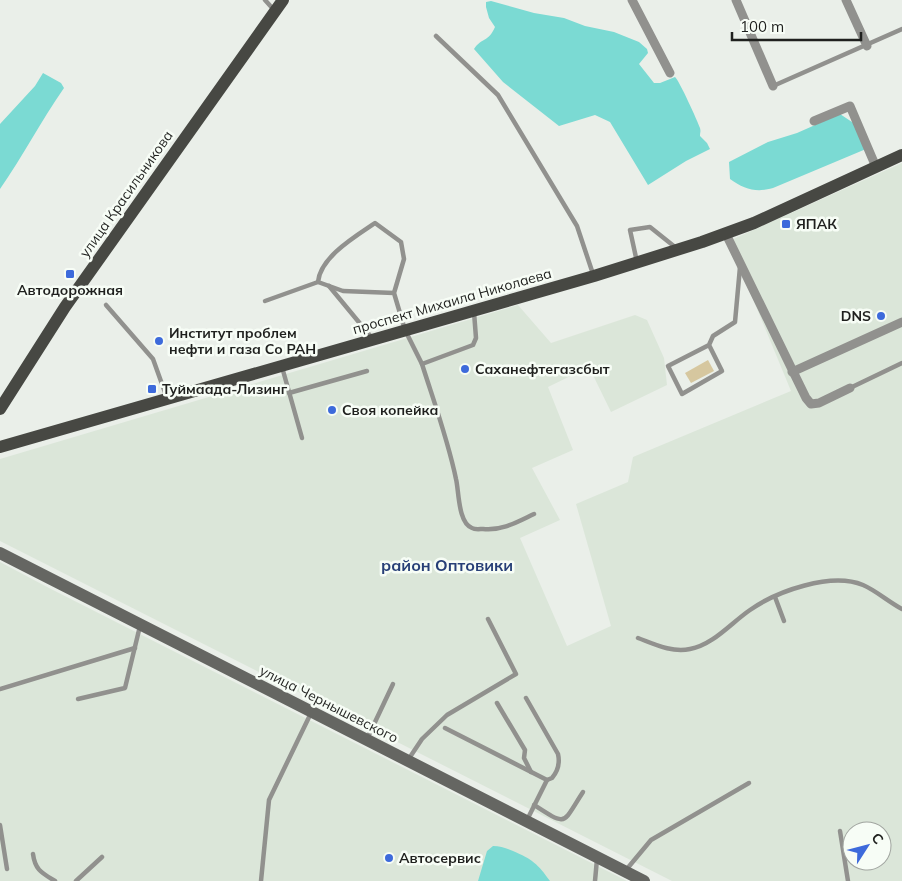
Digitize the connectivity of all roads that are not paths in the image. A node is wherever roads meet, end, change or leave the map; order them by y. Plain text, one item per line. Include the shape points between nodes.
1 (265, 0) edge
2 (632, 0) edge
3 (736, 0) edge
4 (846, 0) edge
5 (279, 5) edge
6 (902, 29) edge
7 (436, 36) dead end
8 (867, 46) junction
9 (670, 73) dead end
10 (773, 86) joint
11 (814, 121) dead end
12 (902, 155) edge
13 (876, 167) junction
14 (726, 234) junction
15 (678, 250) junction
16 (638, 262) junction
17 (740, 263) junction
18 (594, 276) junction
19 (318, 282) junction
20 (328, 285) junction
21 (394, 293) junction
22 (265, 301) dead end
23 (106, 304) dead end
24 (474, 310) junction
25 (902, 322) edge
26 (405, 330) junction
27 (373, 339) junction
28 (709, 345) junction
29 (902, 363) edge
30 (422, 364) junction
31 (281, 366) junction
32 (368, 371) dead end
33 (792, 372) junction
34 (850, 388) joint
35 (289, 393) junction
36 (167, 399) junction
37 (0, 409) edge
38 (302, 438) dead end
39 (0, 447) edge
40 (534, 514) dead end
41 (0, 553) edge
42 (775, 597) junction
43 (902, 609) edge
44 (488, 619) dead end
45 (784, 621) dead end
46 (140, 625) junction
47 (638, 638) dead end
48 (135, 648) junction
49 (393, 684) dead end
50 (0, 689) edge
51 (526, 698) dead end
52 (78, 699) dead end
53 (497, 703) dead end
54 (312, 712) junction
55 (445, 728) dead end
56 (366, 740) junction
57 (408, 761) junction
58 (532, 772) junction
59 (547, 780) junction
60 (750, 783) dead end
61 (583, 792) dead end
62 (534, 805) junction
63 (526, 821) junction
64 (0, 825) edge
65 (840, 831) dead end
66 (33, 854) dead end
67 (102, 856) dead end
68 (598, 858) junction
69 (6, 869) dead end
70 (625, 871) junction
71 (55, 881) edge
72 (76, 881) edge
73 (261, 881) edge
74 (596, 881) edge
75 (644, 881) edge
76 (848, 881) edge

1 - 5 lane
2 - 9 street
3 - 10 street
4 - 8 street
5 - 37 main road, улица Красильникова via 65,307
6 - 8 lane
7 - 18 lane via 498,96 577,226
8 - 10 lane
11 - 13 street via 850,106
12 - 13 main road, проспект Михаила Николаева
13 - 14 main road, проспект Михаила Николаева
14 - 15 main road, проспект Михаила Николаева
14 - 17 street
15 - 16 main road, проспект Михаила Николаева
15 - 16 lane via 650,227 630,230
16 - 18 main road, проспект Михаила Николаева
17 - 28 lane via 735,322 713,336
17 - 33 street
18 - 24 main road, проспект Михаила Николаева
19 - 20 lane
19 - 21 lane via 319,274 339,248 375,223 401,242 404,259
19 - 22 lane
20 - 21 lane via 343,291
20 - 27 lane
21 - 26 lane
23 - 36 lane via 153,359
24 - 26 main road, проспект Михаила Николаева
24 - 30 lane via 476,338 473,345
25 - 33 street
26 - 27 main road, проспект Михаила Николаева
26 - 30 lane
27 - 31 main road, проспект Михаила Николаева
28 - 28 lane via 722,371 682,394 668,366
29 - 34 lane
30 - 40 lane via 444,433 466,524 472,528 494,530
31 - 35 lane
31 - 36 main road, проспект Михаила Николаева
32 - 35 lane
33 - 34 street via 811,404
35 - 38 lane
36 - 39 main road, проспект Михаила Николаева
41 - 46 main road, улица Чернышевского
42 - 43 lane via 809,584 839,580 863,585
42 - 45 lane
42 - 47 lane via 751,609 709,642 690,650 666,648
44 - 57 lane via 516,674 447,715 422,739
46 - 48 lane
46 - 54 main road, улица Чернышевского
48 - 50 lane
48 - 52 lane via 125,688
49 - 56 lane
51 - 59 lane via 558,754 557,770 554,777
53 - 58 lane via 524,750 524,758
54 - 56 main road, улица Чернышевского
54 - 73 lane via 269,800
55 - 58 lane
56 - 57 main road, улица Чернышевского
57 - 63 main road, улица Чернышевского
58 - 59 lane
59 - 62 lane
60 - 70 lane via 651,840
61 - 62 lane via 562,820 556,820
62 - 63 lane
63 - 68 main road, улица Чернышевского
64 - 69 lane
65 - 76 lane
66 - 71 lane via 34,865
67 - 72 lane
68 - 70 main road, улица Чернышевского
68 - 74 lane
70 - 75 main road, улица Чернышевского

